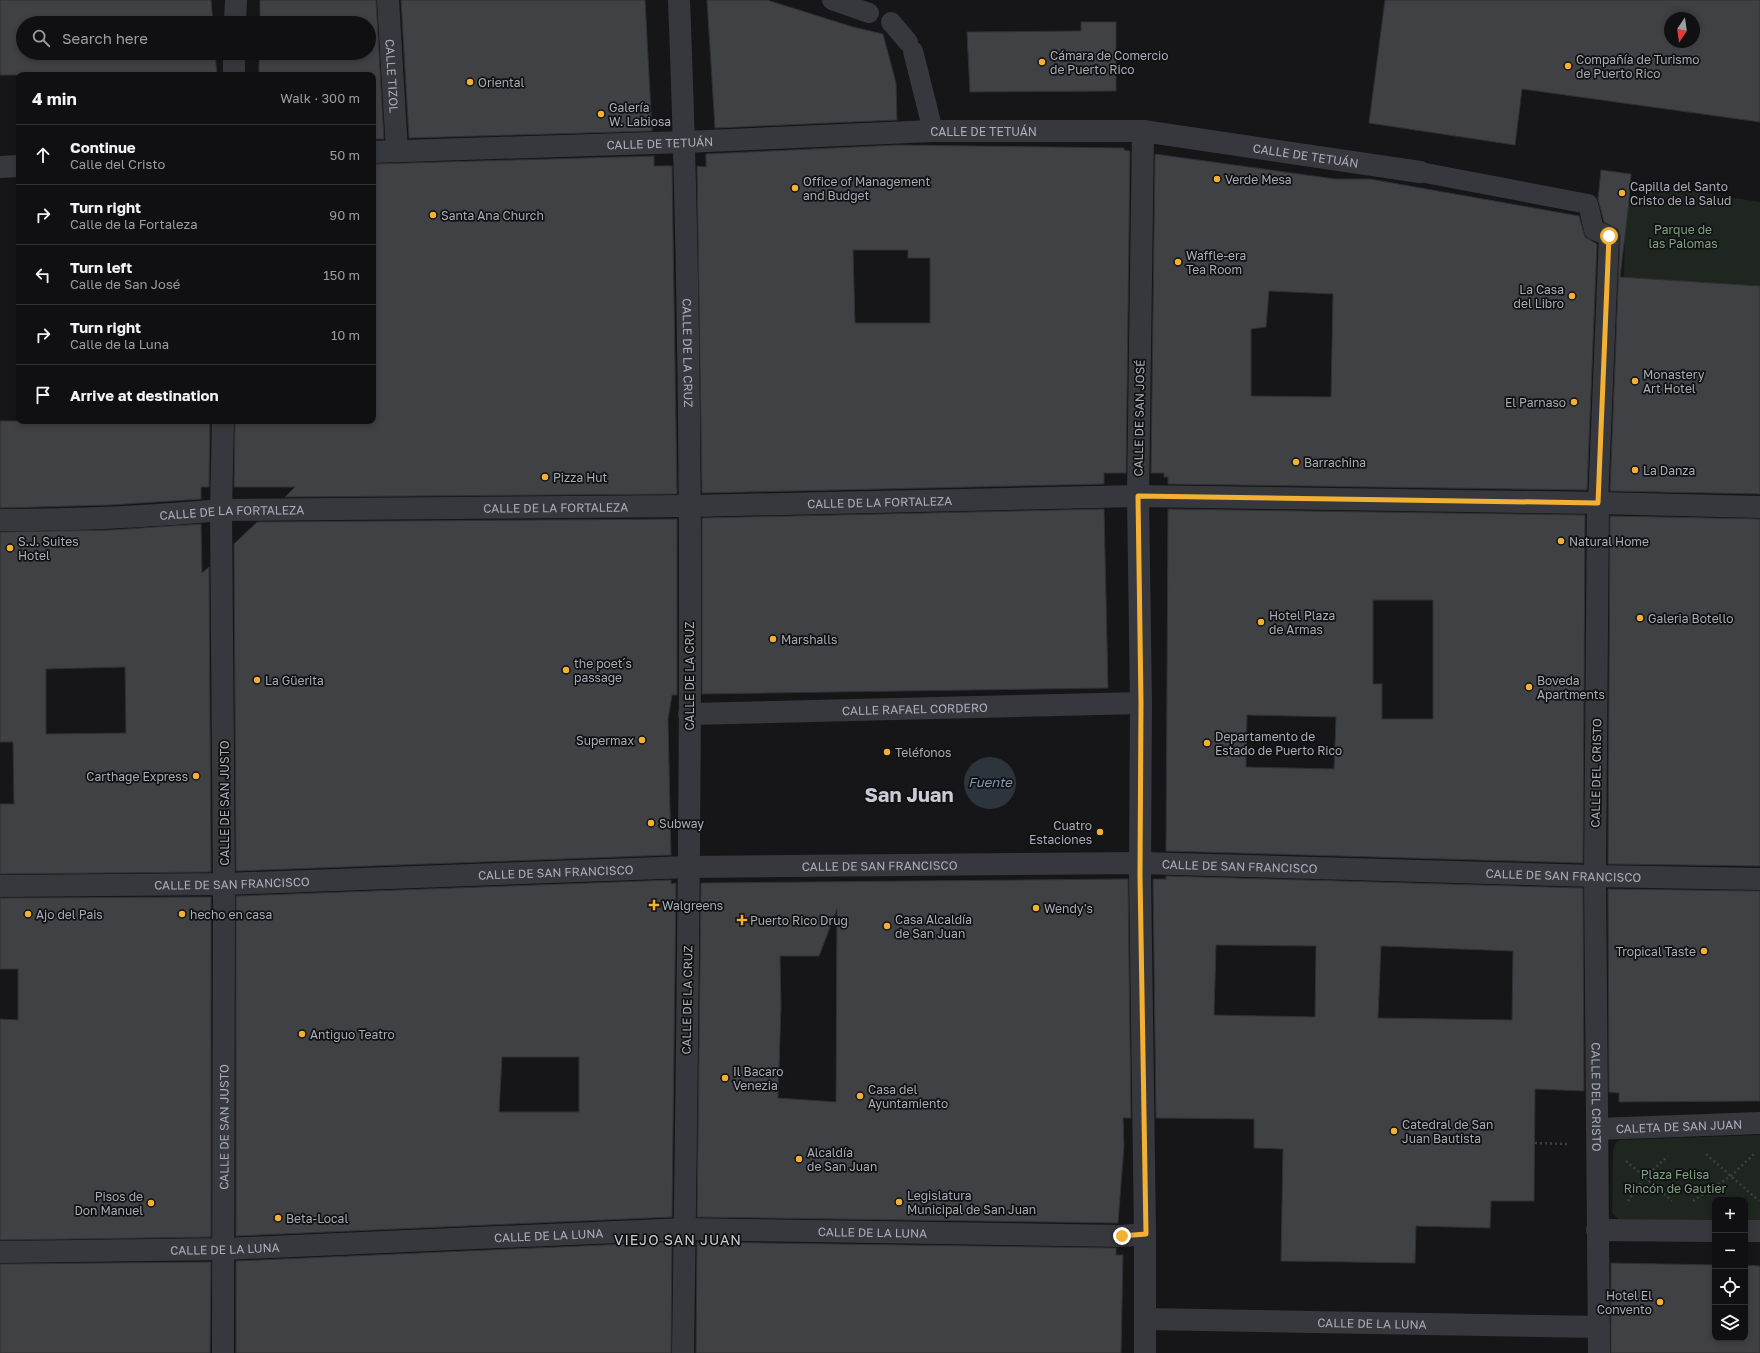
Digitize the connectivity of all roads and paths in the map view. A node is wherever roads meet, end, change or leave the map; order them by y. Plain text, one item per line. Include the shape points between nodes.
1 (236, 0) edge
2 (388, 0) edge
3 (679, 0) edge
4 (832, 0) edge
5 (869, 13) dead end
6 (235, 16) edge
7 (891, 22) dead end
8 (234, 60) edge
9 (234, 72) edge
10 (933, 130) junction
11 (1143, 131) junction
12 (685, 142) junction
13 (397, 151) junction
14 (376, 152) edge
15 (16, 166) edge
16 (0, 167) edge
17 (1420, 172) joint
18 (1588, 204) joint
19 (223, 424) edge
20 (1138, 496) junction
21 (1598, 503) junction
22 (690, 506) junction
23 (1760, 507) edge
24 (221, 510) junction
25 (0, 520) edge
26 (1141, 703) junction
27 (690, 714) junction
28 (1140, 863) junction
29 (689, 867) junction
30 (1595, 876) junction
31 (1760, 879) edge
32 (224, 884) junction
33 (0, 886) edge
34 (1760, 1123) edge
35 (1597, 1137) junction
36 (1535, 1143) dead end
37 (1760, 1149) edge
38 (1703, 1152) dead end
39 (1671, 1153) dead end
40 (1624, 1160) dead end
41 (1730, 1176) junction
42 (1646, 1178) junction
43 (1628, 1202) dead end
44 (1760, 1203) edge
45 (1676, 1205) dead end
46 (1687, 1205) dead end
47 (685, 1229) junction
48 (1597, 1230) junction
49 (1712, 1231) edge
50 (1748, 1231) edge
51 (1760, 1231) edge
52 (1146, 1234) junction
53 (224, 1249) junction
54 (0, 1252) edge
55 (1145, 1319) junction
56 (1599, 1327) junction
57 (223, 1353) edge
58 (684, 1353) edge
59 (1145, 1353) edge
60 (1599, 1353) edge

1 - 6 street
2 - 13 street, CALLE TIZOL
3 - 12 street, CALLE DE LA CRUZ
4 - 5 street
7 - 10 street via 911,47
8 - 9 street
10 - 11 street, CALLE DE TETUÁN
10 - 12 street, CALLE DE TETUÁN
11 - 17 street, CALLE DE TETUÁN
11 - 20 street, CALLE DE SAN JOSÉ
12 - 13 street, CALLE DE TETUÁN
12 - 22 street, CALLE DE LA CRUZ
13 - 14 street, CALLE DE TETUÁN
15 - 16 street
17 - 18 street, CALLE DE TETUÁN
18 - 21 street, CALLE DEL CRISTO via 1594,230 1609,236
19 - 24 street, CALLE DE SAN JUSTO
20 - 21 street, CALLE DE LA FORTALEZA
20 - 22 street, CALLE DE LA FORTALEZA
20 - 26 street, CALLE DE SAN JOSÉ
21 - 23 street, CALLE DE LA FORTALEZA
21 - 30 street, CALLE DEL CRISTO
22 - 24 street, CALLE DE LA FORTALEZA
22 - 27 street, CALLE DE LA CRUZ
24 - 25 street, CALLE DE LA FORTALEZA via 167,515
24 - 32 street, CALLE DE SAN JUSTO
26 - 27 street, CALLE RAFAEL CORDERO
26 - 28 street, CALLE DE SAN JOSÉ
27 - 29 street, CALLE DE LA CRUZ
28 - 29 street, CALLE DE SAN FRANCISCO
28 - 30 street, CALLE DE SAN FRANCISCO
28 - 52 street, CALLE DE SAN JOSÉ
29 - 32 street, CALLE DE SAN FRANCISCO
29 - 47 street, CALLE DE LA CRUZ
30 - 31 street, CALLE DE SAN FRANCISCO
30 - 35 street, CALLE DEL CRISTO
32 - 33 street, CALLE DE SAN FRANCISCO
32 - 53 street, CALLE DE SAN JUSTO
34 - 35 street, CALETA DE SAN JUAN
35 - 36 path
35 - 48 street, CALLE DEL CRISTO
37 - 41 path
38 - 41 path
39 - 42 path
40 - 42 path
41 - 44 path
41 - 46 path
42 - 43 path
42 - 45 path
47 - 52 street, CALLE DE LA LUNA via 1122,1236
47 - 53 street, CALLE DE LA LUNA
47 - 58 street, CALLE DE LA CRUZ
48 - 49 street
48 - 56 street, CALLE DEL CRISTO
50 - 51 street
52 - 55 street, CALLE DE SAN JOSÉ
53 - 54 street, CALLE DE LA LUNA
53 - 57 street, CALLE DE SAN JUSTO
55 - 56 street, CALLE DE LA LUNA
55 - 59 street, CALLE DE SAN JOSÉ
56 - 60 street, CALLE DEL CRISTO

